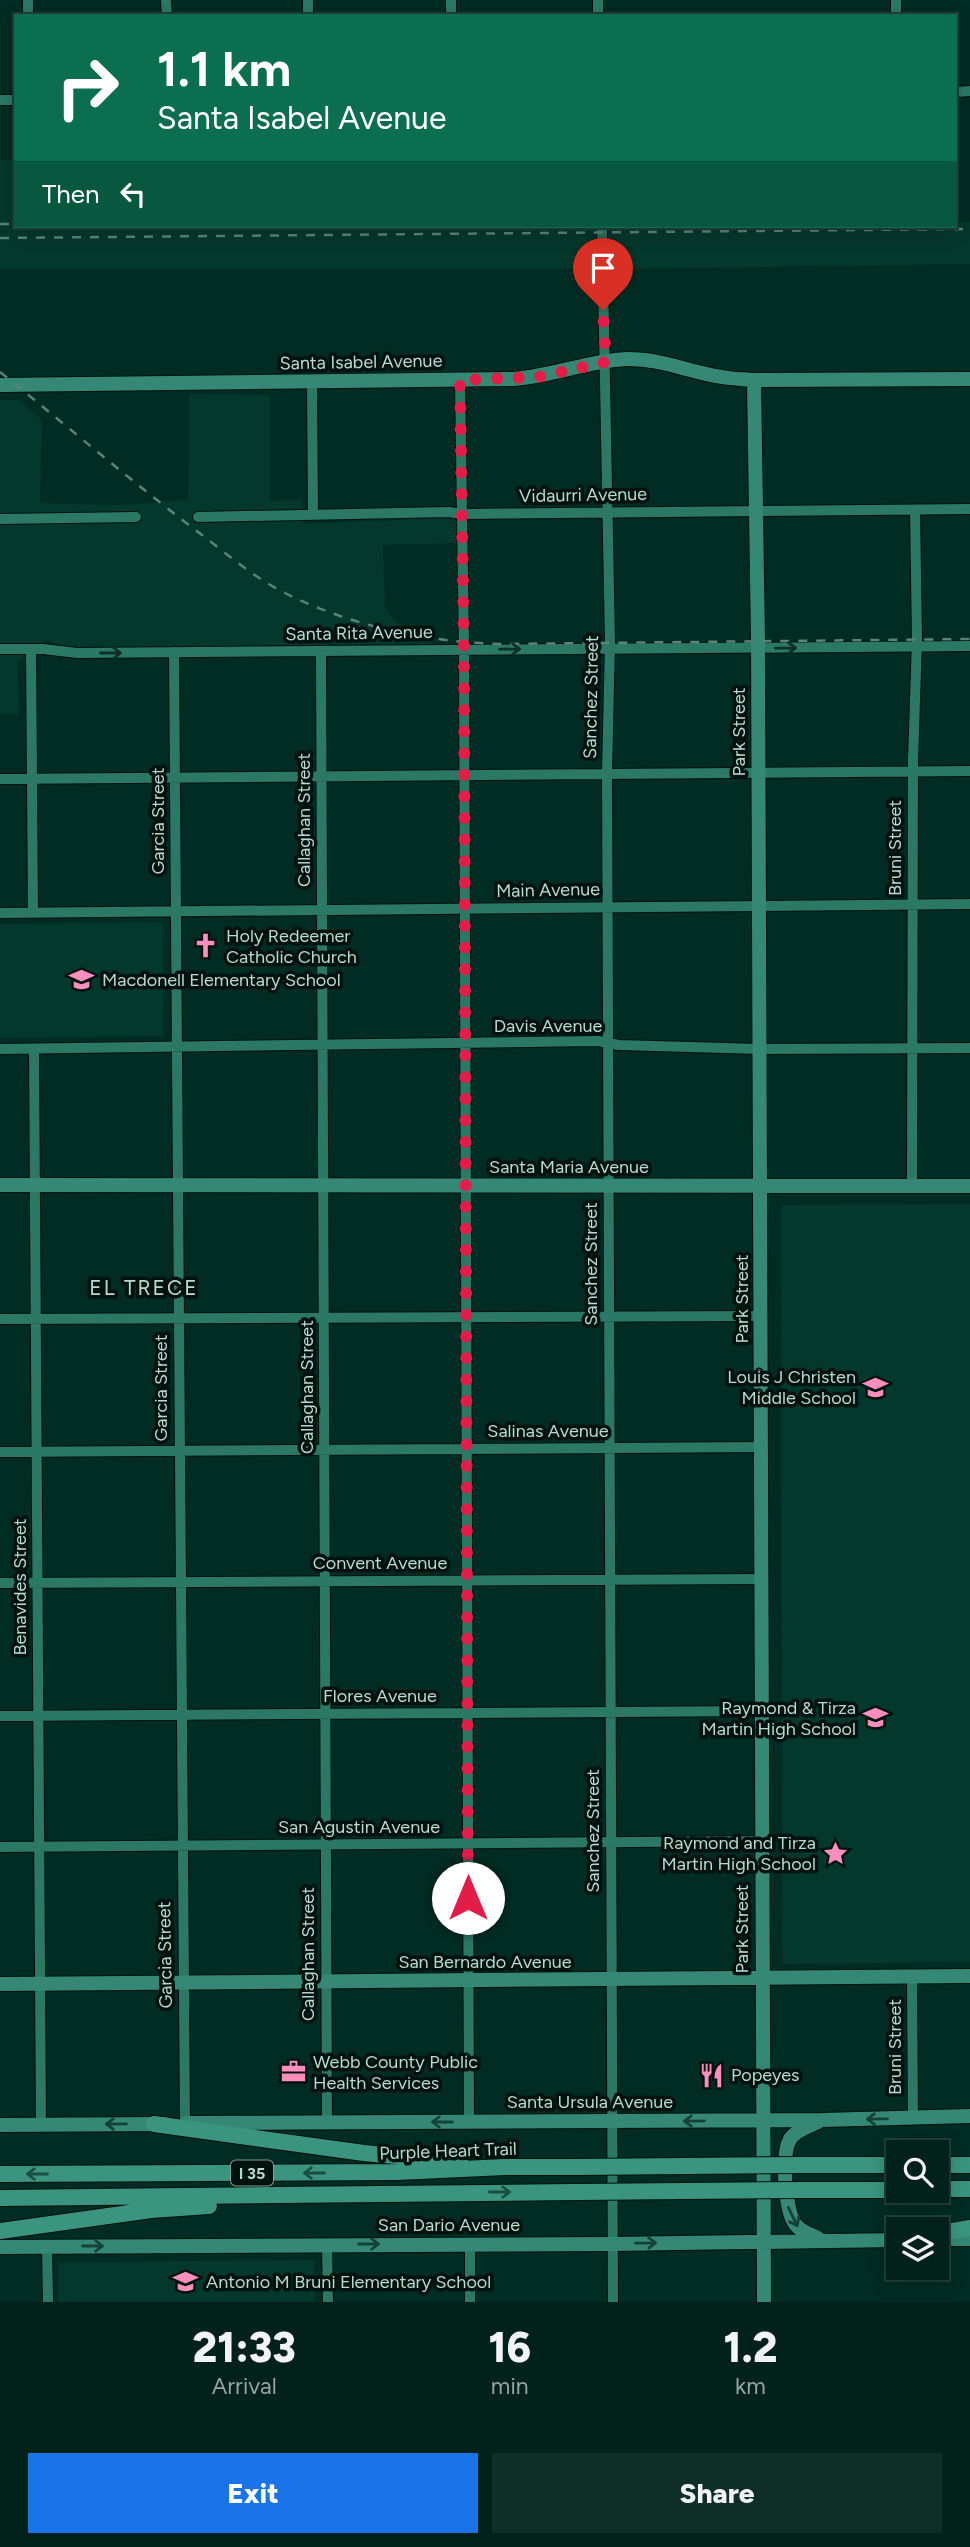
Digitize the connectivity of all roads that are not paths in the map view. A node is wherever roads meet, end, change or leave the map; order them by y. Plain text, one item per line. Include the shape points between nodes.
1 (602, 228) edge
2 (606, 362) junction
3 (970, 379) edge
4 (460, 380) junction
5 (754, 380) junction
6 (312, 382) junction
7 (0, 385) edge
8 (970, 509) edge
9 (915, 510) junction
10 (755, 511) junction
11 (608, 512) junction
12 (313, 514) junction
13 (462, 514) junction
14 (136, 517) dead end
15 (198, 517) dead end
16 (0, 519) edge
17 (917, 646) junction
18 (970, 646) edge
19 (610, 648) junction
20 (758, 648) junction
21 (0, 649) edge
22 (37, 649) junction
23 (464, 649) junction
24 (174, 652) junction
25 (321, 652) junction
26 (913, 771) junction
27 (970, 771) edge
28 (758, 773) junction
29 (607, 774) junction
30 (465, 775) junction
31 (322, 776) junction
32 (175, 777) junction
33 (32, 778) junction
34 (0, 779) edge
35 (913, 904) junction
36 (970, 904) edge
37 (759, 905) junction
38 (608, 907) junction
39 (465, 908) junction
40 (322, 909) junction
41 (176, 911) junction
42 (0, 912) edge
43 (33, 912) junction
44 (465, 1043) junction
45 (608, 1043) junction
46 (323, 1045) junction
47 (177, 1047) junction
48 (912, 1048) junction
49 (970, 1048) edge
50 (0, 1049) edge
51 (34, 1049) junction
52 (760, 1049) junction
53 (177, 1183) junction
54 (324, 1183) junction
55 (0, 1185) edge
56 (34, 1185) junction
57 (465, 1185) junction
58 (608, 1186) junction
59 (912, 1186) junction
60 (970, 1186) edge
61 (761, 1187) junction
62 (761, 1316) junction
63 (466, 1317) junction
64 (609, 1317) junction
65 (178, 1318) junction
66 (324, 1318) junction
67 (0, 1319) edge
68 (36, 1319) junction
69 (761, 1447) junction
70 (609, 1448) junction
71 (466, 1449) junction
72 (324, 1450) junction
73 (179, 1451) junction
74 (0, 1452) edge
75 (37, 1452) junction
76 (761, 1579) junction
77 (467, 1580) junction
78 (610, 1580) junction
79 (324, 1581) junction
80 (37, 1582) junction
81 (180, 1582) junction
82 (0, 1583) edge
83 (761, 1711) junction
84 (610, 1712) junction
85 (467, 1713) junction
86 (325, 1714) junction
87 (181, 1715) junction
88 (0, 1716) edge
89 (38, 1716) junction
90 (761, 1841) junction
91 (611, 1842) junction
92 (467, 1843) junction
93 (325, 1844) junction
94 (182, 1845) junction
95 (39, 1846) junction
96 (0, 1847) edge
97 (970, 1976) edge
98 (912, 1977) junction
99 (761, 1979) junction
100 (611, 1980) junction
101 (468, 1981) junction
102 (325, 1982) junction
103 (183, 1983) junction
104 (0, 1984) edge
105 (40, 1984) junction
106 (970, 2116) edge
107 (913, 2118) junction
108 (762, 2120) junction
109 (822, 2120) junction
110 (611, 2121) junction
111 (327, 2122) junction
112 (469, 2122) junction
113 (185, 2123) junction
114 (154, 2124) junction
115 (0, 2125) edge
116 (41, 2125) junction
117 (886, 2165) edge
118 (949, 2165) edge
119 (970, 2165) edge
120 (505, 2167) junction
121 (0, 2174) edge
122 (949, 2189) edge
123 (970, 2189) edge
124 (886, 2190) edge
125 (310, 2195) junction
126 (0, 2198) edge
127 (970, 2228) edge
128 (0, 2231) edge
129 (949, 2232) edge
130 (886, 2239) edge
131 (949, 2239) edge
132 (970, 2239) edge
133 (763, 2241) junction
134 (824, 2241) junction
135 (327, 2244) junction
136 (612, 2244) junction
137 (470, 2245) junction
138 (47, 2246) junction
139 (0, 2247) edge
140 (48, 2302) edge
141 (328, 2302) edge
142 (470, 2302) edge
143 (613, 2302) edge
144 (764, 2302) edge

1 - 2 street, Sanchez Street
2 - 4 main road, Santa Isabel Avenue via 538,377
2 - 5 main road, Santa Isabel Avenue via 668,363
2 - 11 street, Sanchez Street
3 - 5 main road, Santa Isabel Avenue
4 - 6 main road, Santa Isabel Avenue
4 - 13 street
5 - 10 main road, Park Street
6 - 7 main road, Santa Isabel Avenue
6 - 12 street
8 - 9 street, Vidaurri Avenue
9 - 10 street, Vidaurri Avenue
9 - 17 street, Bruni Street
10 - 11 street, Vidaurri Avenue
10 - 20 main road, Park Street
11 - 13 street, Vidaurri Avenue
11 - 19 street, Sanchez Street
12 - 13 street, Vidaurri Avenue
12 - 15 street, Vidaurri Avenue
13 - 23 street
14 - 16 street
17 - 18 street, Santa Rita Avenue
20 -> 17 street, Santa Rita Avenue
17 - 26 street, Bruni Street
19 - 20 street, Santa Rita Avenue
23 -> 19 street, Santa Rita Avenue
19 - 29 street, Sanchez Street
20 - 28 main road, Park Street
21 - 22 street, Santa Rita Avenue
22 -> 24 street, Santa Rita Avenue
22 - 33 street
23 - 25 street, Santa Rita Avenue
23 - 30 street
24 - 25 street, Santa Rita Avenue
24 - 32 street, Garcia Street
25 - 31 street, Callaghan Street
26 - 27 street
26 - 28 street
26 - 35 street, Bruni Street
28 - 29 street
28 - 37 main road, Park Street
29 - 30 street
29 - 38 street, Sanchez Street
30 - 31 street
30 - 39 street
31 - 32 street
31 - 40 street, Callaghan Street
32 - 33 street
32 - 41 street, Garcia Street
33 - 34 street
33 - 43 street
35 - 36 street, Main Avenue
35 - 37 street, Main Avenue
35 - 48 street, Bruni Street
37 - 38 street, Main Avenue
37 - 52 main road, Park Street
38 - 39 street, Main Avenue
38 - 45 street, Sanchez Street
39 - 40 street, Main Avenue
39 - 44 street
40 - 41 street, Main Avenue
40 - 46 street, Callaghan Street
41 - 43 street, Main Avenue
41 - 47 street, Garcia Street
42 - 43 street, Main Avenue
44 - 45 street, Davis Avenue
44 - 46 street, Davis Avenue
44 - 57 street
45 - 52 street, Davis Avenue
45 - 58 street, Sanchez Street
46 - 47 street, Davis Avenue
46 - 54 street, Callaghan Street
47 - 51 street, Davis Avenue
47 - 53 street, Garcia Street
48 - 49 street, Davis Avenue
48 - 52 street, Davis Avenue
48 - 59 street, Bruni Street
50 - 51 street, Davis Avenue
51 - 56 street, Benavides Street
52 - 61 main road, Park Street
53 - 54 main road, Santa Maria Avenue
53 - 56 main road, Santa Maria Avenue
53 - 65 street, Garcia Street
54 - 57 main road, Santa Maria Avenue
54 - 66 street, Callaghan Street
55 - 56 main road, Santa Maria Avenue
56 - 68 street, Benavides Street
57 - 58 main road, Santa Maria Avenue
57 - 63 street
58 - 61 main road, Santa Maria Avenue
58 - 64 street, Sanchez Street
59 - 60 main road, Santa Maria Avenue
59 - 61 main road, Santa Maria Avenue
61 - 62 main road, Park Street
62 - 64 street
62 - 69 main road, Park Street
63 - 64 street
63 - 66 street
63 - 71 street
64 - 70 street, Sanchez Street
65 - 66 street
65 - 68 street
65 - 73 street, Garcia Street
66 - 72 street, Callaghan Street
67 - 68 street
68 - 75 street, Benavides Street
69 - 70 street, Salinas Avenue
69 - 76 main road, Park Street
70 - 71 street, Salinas Avenue
70 - 78 street, Sanchez Street
71 - 72 street, Salinas Avenue
71 - 77 street
72 - 73 street, Salinas Avenue
72 - 79 street, Callaghan Street
73 - 75 street, Salinas Avenue
73 - 81 street, Garcia Street
74 - 75 street, Salinas Avenue
75 - 80 street, Benavides Street
76 - 78 street, Convent Avenue
76 - 83 main road, Park Street
77 - 78 street, Convent Avenue
77 - 79 street, Convent Avenue
77 - 85 street
78 - 84 street, Sanchez Street
79 - 81 street, Convent Avenue
79 - 86 street, Callaghan Street
80 - 81 street, Convent Avenue
80 - 82 street, Convent Avenue
80 - 89 street, Benavides Street
81 - 87 street, Garcia Street
83 - 84 street, Flores Avenue
83 - 90 main road, Park Street
84 - 85 street, Flores Avenue
84 - 91 street, Sanchez Street
85 - 86 street, Flores Avenue
85 - 92 street
86 - 87 street, Flores Avenue
86 - 93 street, Callaghan Street
87 - 89 street, Flores Avenue
87 - 94 street, Garcia Street
88 - 89 street, Flores Avenue
89 - 95 street, Benavides Street
90 - 91 street, San Agustin Avenue
90 - 99 main road, Park Street
91 - 92 street, San Agustin Avenue
91 - 100 street, Sanchez Street
92 - 93 street, San Agustin Avenue
92 - 101 street
93 - 94 street, San Agustin Avenue
93 - 102 street, Callaghan Street
94 - 95 street, San Agustin Avenue
94 - 103 street, Garcia Street
95 - 96 street, San Agustin Avenue
95 - 105 street, Benavides Street
97 - 98 main road, San Bernardo Avenue
98 - 99 main road, San Bernardo Avenue
98 - 107 street, Bruni Street
99 - 100 main road, San Bernardo Avenue
99 - 108 main road, Park Street
100 - 101 main road, San Bernardo Avenue
100 - 110 street, Sanchez Street
101 - 102 main road, San Bernardo Avenue
101 - 112 street
102 - 103 main road, San Bernardo Avenue
102 - 111 street, Callaghan Street
103 - 105 main road, San Bernardo Avenue
103 - 113 street, Garcia Street
104 - 105 main road, San Bernardo Avenue
105 - 116 street, Benavides Street
106 - 107 main road, Santa Ursula Avenue
107 -> 109 main road, Santa Ursula Avenue
108 - 109 main road, Santa Ursula Avenue
108 -> 110 main road, Santa Ursula Avenue
108 - 133 main road, Park Street
109 -> 134 main road via 796,2133 786,2159 789,2212 801,2230
110 - 112 main road, Santa Ursula Avenue
110 - 136 street, Sanchez Street
112 -> 111 main road, Santa Ursula Avenue
111 - 113 main road, Santa Ursula Avenue
113 - 114 main road, Santa Ursula Avenue
114 -> 116 main road, Santa Ursula Avenue
114 - 120 highway
115 - 116 main road, Santa Ursula Avenue
117 - 120 highway, Purple Heart Trail / I 35, bridge
118 - 119 highway
120 -> 121 highway, Purple Heart Trail / I 35 via 397,2172
122 - 123 highway
125 -> 124 highway, I 35, bridge
125 - 126 highway, I 35
125 - 128 highway
127 - 129 highway
130 - 134 main road, San Dario Avenue
131 - 132 main road
133 - 134 main road, San Dario Avenue
136 -> 133 main road, San Dario Avenue
133 - 144 main road, Park Street
135 -> 137 main road, San Dario Avenue
138 -> 135 main road, San Dario Avenue
135 - 141 street
136 - 137 main road, San Dario Avenue
136 - 143 street, Sanchez Street
137 - 142 street
138 - 139 main road, San Dario Avenue
138 - 140 street

